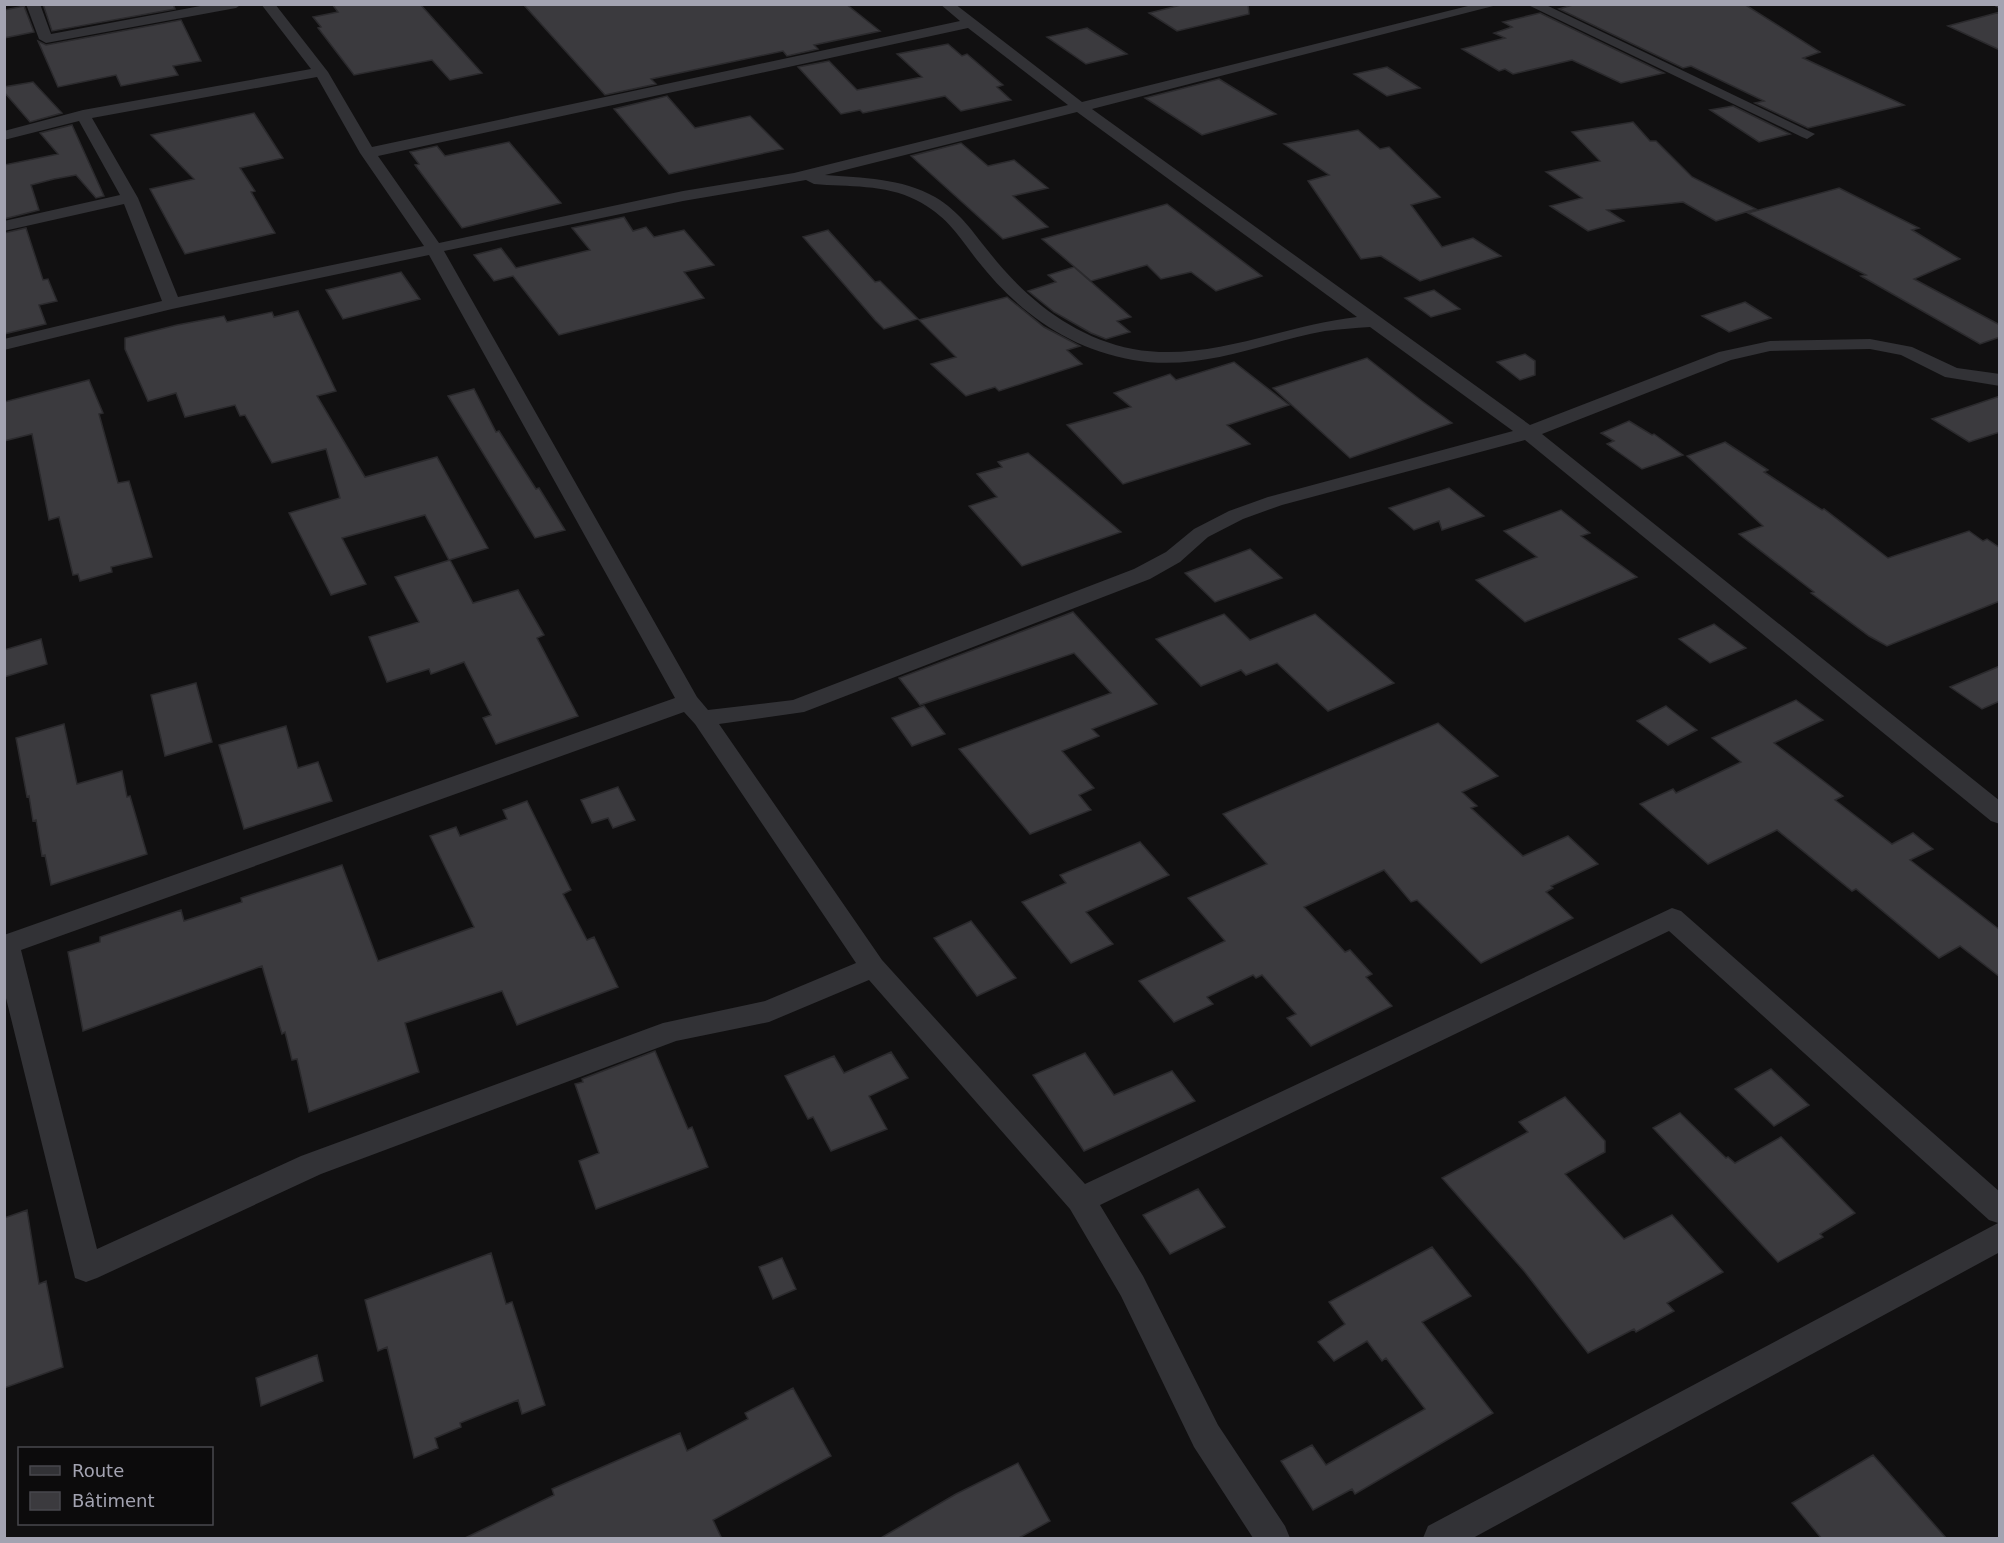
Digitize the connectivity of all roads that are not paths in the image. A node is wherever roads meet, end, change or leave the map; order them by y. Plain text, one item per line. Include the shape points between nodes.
1 (33, 4) edge
2 (236, 4) edge
3 (267, 4) edge
4 (946, 4) edge
5 (1496, 4) edge
6 (1532, 4) edge
7 (971, 23) junction
8 (321, 72) junction
9 (1081, 108) junction
10 (83, 115) junction
11 (1807, 134) dead end
12 (4, 136) edge
13 (368, 153) junction
14 (794, 178) junction
15 (130, 198) junction
16 (4, 226) edge
17 (434, 248) junction
18 (172, 304) junction
19 (1373, 321) junction
20 (4, 345) edge
21 (2000, 380) edge
22 (1528, 433) junction
23 (696, 710) junction
24 (2000, 814) edge
25 (6, 945) edge
26 (873, 967) junction
27 (1081, 1200) junction
28 (2000, 1211) edge
29 (2000, 1236) edge
30 (1273, 1539) edge
31 (1440, 1539) edge

1 - 2 street via 46,39
3 - 8 street
4 - 7 street
5 - 9 street
6 - 11 street
7 - 9 street
7 - 13 street
8 - 10 street
8 - 13 street
9 - 14 street
9 - 19 street
10 - 12 street
10 - 15 street
13 - 17 street
14 - 17 street via 683,196
14 - 19 street via 910,191 962,226 982,256 1033,311 1088,343 1110,350 1204,356 1325,326
15 - 16 street
15 - 18 street
17 - 18 street
17 - 23 street
18 - 20 street
19 - 22 street
21 - 22 street via 1952,373 1906,351 1870,344 1770,346 1725,357
22 - 23 street via 1236,515 1142,574 796,707
22 - 24 street
23 - 25 street
23 - 26 street
25 - 26 street via 86,1268 311,1165 673,1031 770,1011
26 - 27 street
27 - 28 street via 1672,918
27 - 30 street via 1132,1286 1206,1437
29 - 31 street

